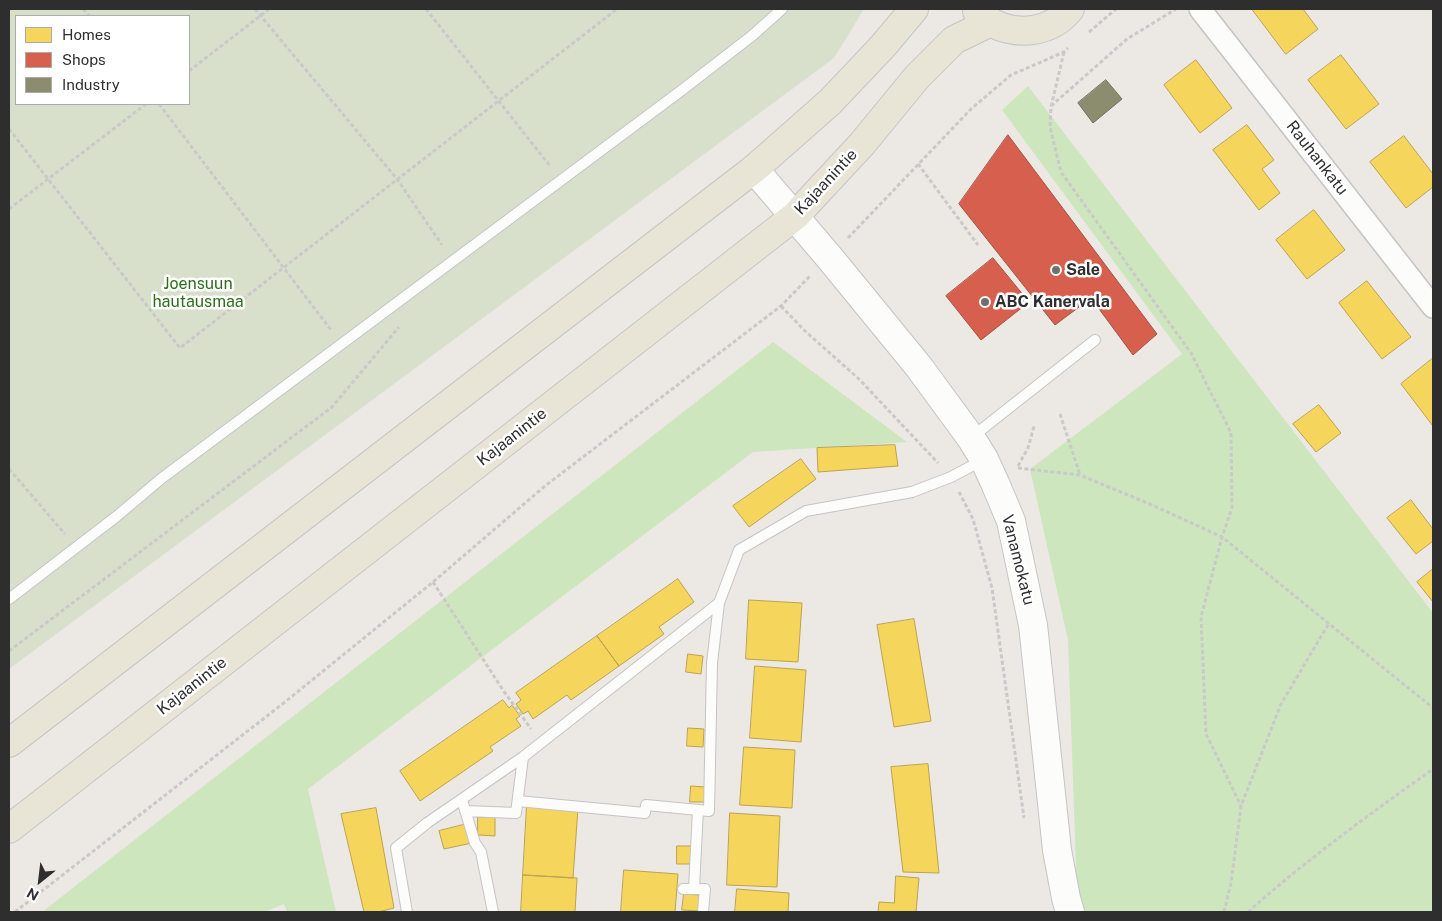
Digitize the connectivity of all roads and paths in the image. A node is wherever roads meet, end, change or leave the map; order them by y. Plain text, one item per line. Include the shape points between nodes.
1 (255, 9) edge
2 (269, 9) edge
3 (426, 9) edge
4 (617, 9) edge
5 (782, 9) edge
6 (914, 9) edge
7 (1070, 9) edge
8 (1177, 9) edge
9 (1200, 9) edge
10 (260, 16) junction
11 (983, 16) edge
12 (1064, 52) dead end
13 (190, 70) edge
14 (1011, 75) dead end
15 (498, 101) junction
16 (145, 105) edge
17 (160, 105) edge
18 (1051, 106) junction
19 (9, 129) edge
20 (918, 164) junction
21 (754, 169) junction
22 (48, 180) junction
23 (397, 180) junction
24 (562, 180) junction
25 (9, 209) edge
26 (795, 216) junction
27 (978, 245) dead end
28 (830, 257) junction
29 (453, 261) junction
30 (284, 267) junction
31 (781, 306) junction
32 (1433, 307) edge
33 (402, 323) dead end
34 (1095, 340) dead end
35 (342, 344) junction
36 (1060, 414) dead end
37 (1034, 426) dead end
38 (978, 449) junction
39 (1018, 468) junction
40 (9, 469) edge
41 (1010, 474) dead end
42 (1080, 475) junction
43 (951, 477) junction
44 (1222, 536) junction
45 (77, 547) junction
46 (433, 582) junction
47 (9, 600) edge
48 (719, 603) junction
49 (1328, 623) junction
50 (9, 651) edge
51 (1433, 708) edge
52 (541, 742) junction
53 (9, 743) edge
54 (523, 756) junction
55 (1433, 769) edge
56 (462, 800) junction
57 (518, 801) junction
58 (1241, 806) junction
59 (698, 810) junction
60 (465, 811) junction
61 (1024, 820) dead end
62 (9, 828) edge
63 (14, 912) edge
64 (407, 912) edge
65 (493, 912) edge
66 (703, 912) edge
67 (1070, 912) edge
68 (1224, 912) edge
69 (1248, 912) edge

1 - 10 path
2 - 10 path
3 - 15 path
4 - 15 path
5 - 24 lane via 690,84
6 - 21 main road via 830,102
7 - 11 main road via 1041,29 1015,31
8 - 18 path via 1127,39
9 - 32 street, Rauhankatu
10 - 13 path
10 - 23 path
11 - 26 main road, Kajaanintie via 923,70 862,144
12 - 18 path
14 - 20 path via 971,109
15 - 23 path
15 - 24 path
16 - 22 path
17 - 30 path
18 - 44 path via 1050,127 1061,172 1191,353 1231,433 1232,508
19 - 22 path
20 - 27 path
20 - 28 path
21 - 26 street, Vanamokatu
21 - 53 main road
22 - 25 path
22 - 30 path via 180,348
23 - 29 path
23 - 30 path
24 - 29 lane
26 - 28 street, Vanamokatu
26 - 62 main road, Kajaanintie
28 - 31 path
28 - 38 street, Vanamokatu via 919,367
29 - 35 lane
30 - 35 path
31 - 43 path via 859,379
31 - 46 path via 545,486
33 - 50 path via 332,408
34 - 38 lane
35 - 45 lane via 162,478
36 - 42 path
37 - 39 path
38 - 43 lane
38 - 67 street, Vanamokatu via 1010,521 1033,625 1057,850
39 - 41 path
39 - 42 path
40 - 45 path
42 - 44 path
43 - 48 lane via 912,492 806,511 739,550
43 - 61 path via 973,519 992,588
44 - 49 path
44 - 58 path via 1201,617 1206,734
45 - 47 lane
46 - 52 path
46 - 63 path via 285,702
48 - 52 lane
48 - 59 lane via 712,663 709,811
49 - 51 path
49 - 58 path via 1281,704
52 - 54 lane
54 - 56 lane
54 - 57 lane
55 - 69 path via 1342,834
56 - 60 lane
56 - 64 lane via 396,848
57 - 59 lane via 645,813 646,805
57 - 60 lane via 516,813
58 - 68 path
59 - 66 lane via 689,888 705,889
60 - 65 lane via 475,843 482,852

